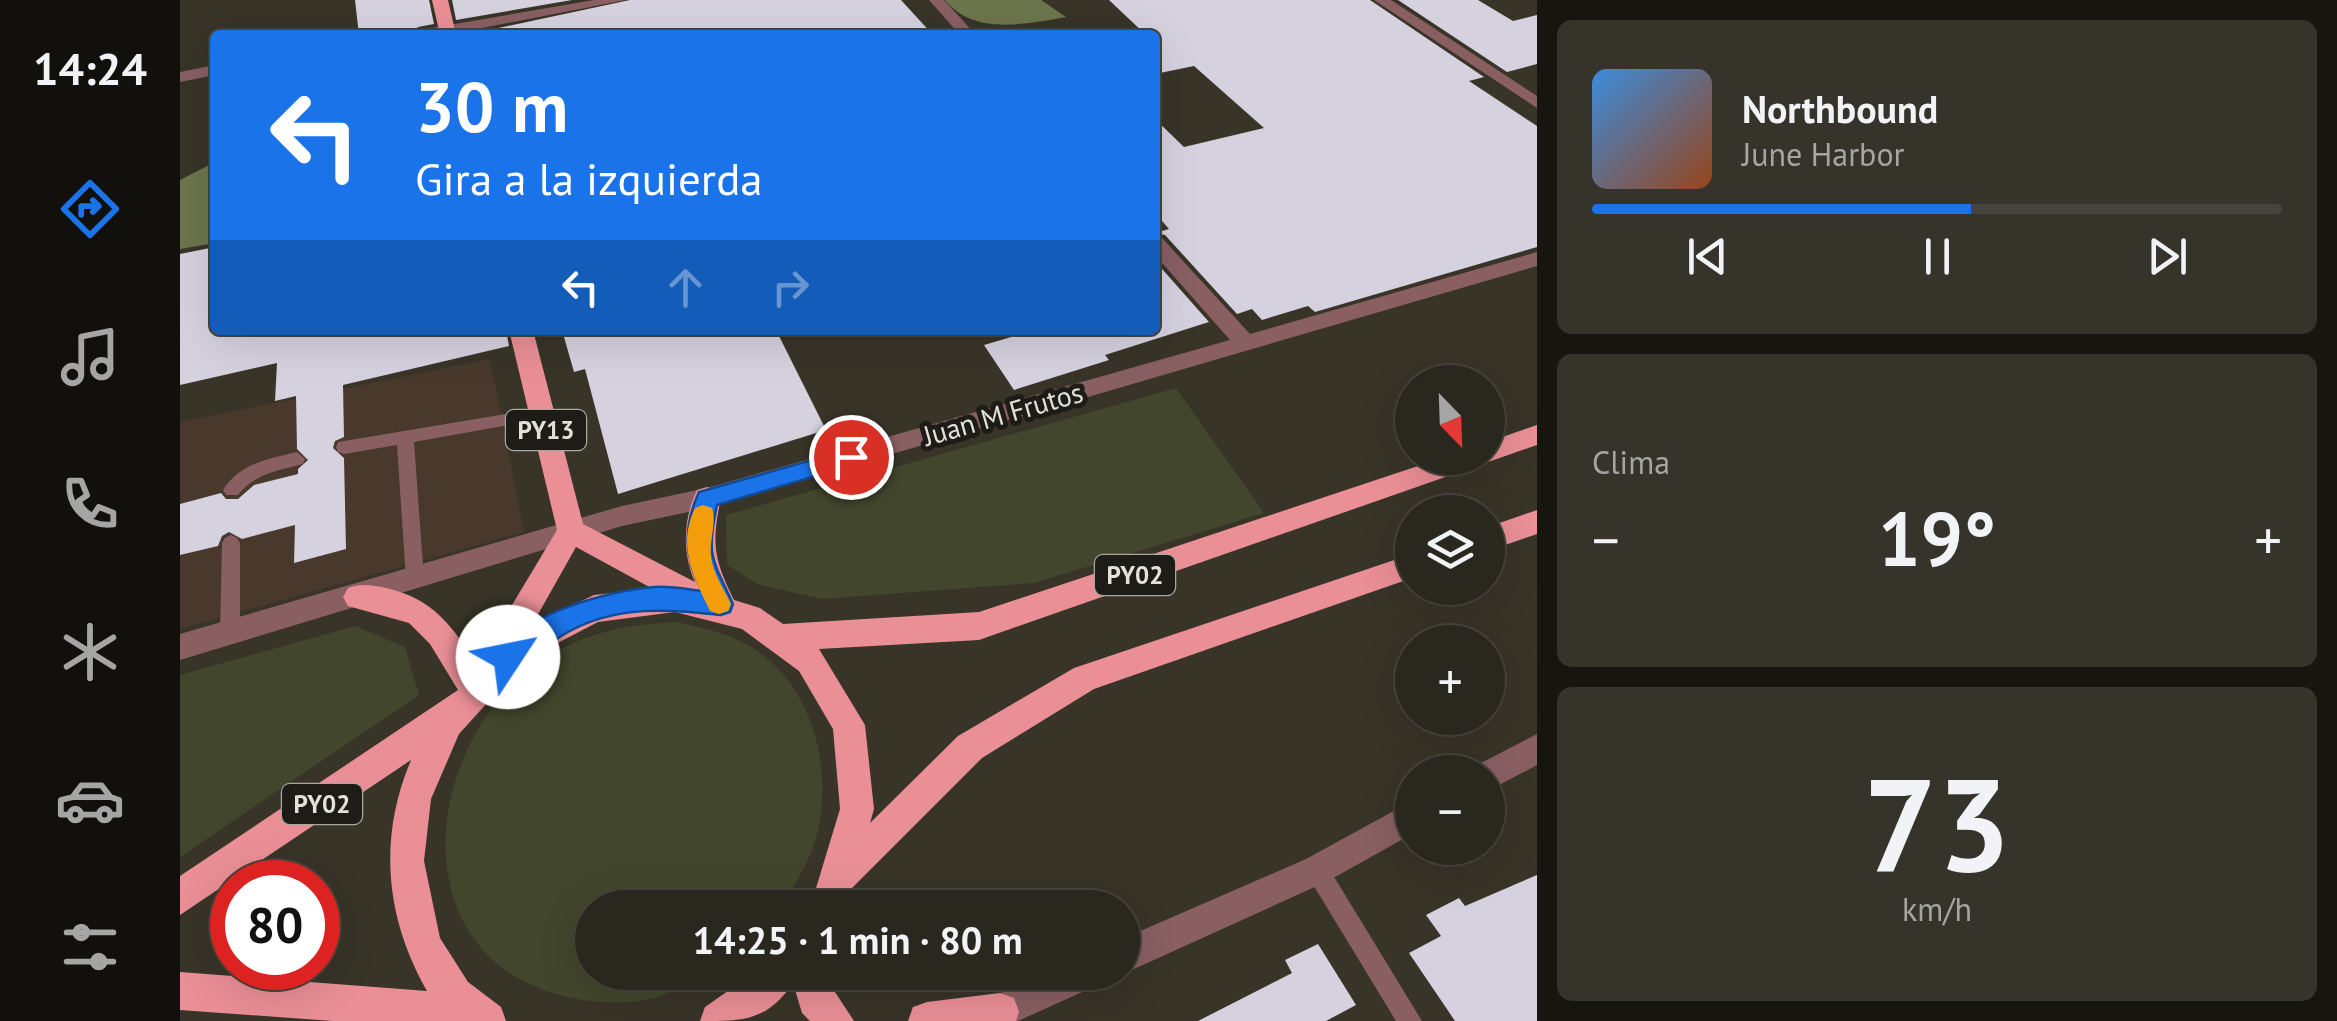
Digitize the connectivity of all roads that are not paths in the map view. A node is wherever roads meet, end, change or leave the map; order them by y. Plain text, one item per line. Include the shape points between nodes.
1 (440, 0) edge
2 (619, 0) edge
3 (936, 0) edge
4 (1381, 0) edge
5 (446, 30) edge
6 (463, 30) edge
7 (963, 30) edge
8 (210, 71) edge
9 (180, 76) edge
10 (1537, 103) edge
11 (1160, 249) edge
12 (1537, 259) edge
13 (522, 335) edge
14 (1247, 345) junction
15 (542, 414) junction
16 (1537, 435) edge
17 (406, 436) junction
18 (1505, 446) edge
19 (344, 447) dead end
20 (297, 459) dead end
21 (1422, 475) edge
22 (232, 490) dead end
23 (707, 498) junction
24 (1537, 522) edge
25 (570, 531) junction
26 (1505, 533) edge
27 (230, 543) dead end
28 (1395, 572) edge
29 (415, 579) junction
30 (358, 597) junction
31 (711, 602) junction
32 (230, 633) junction
33 (786, 637) junction
34 (180, 647) edge
35 (475, 689) junction
36 (1537, 749) edge
37 (1505, 767) edge
38 (1395, 827) edge
39 (1317, 870) junction
40 (844, 874) junction
41 (836, 890) edge
42 (180, 897) edge
43 (1140, 949) edge
44 (764, 990) edge
45 (814, 990) edge
46 (1048, 990) edge
47 (180, 991) edge
48 (989, 1016) edge
49 (462, 1018) edge
50 (719, 1021) edge
51 (835, 1021) edge
52 (927, 1021) edge
53 (1410, 1021) edge

1 - 5 highway
2 - 6 street
3 - 7 street
4 - 10 street
8 - 9 street
11 - 14 street
12 - 14 street, Juan M Frutos
13 - 15 highway, PY13
14 - 23 street, Juan M Frutos
15 - 17 lane
15 - 25 highway, PY13
16 - 18 highway
17 - 19 lane
17 - 29 lane
20 - 22 lane via 242,476
21 - 33 highway, PY02 via 979,626
23 - 25 street, Juan M Frutos
23 - 31 highway via 698,539
24 - 26 highway
25 - 29 street, Juan M Frutos
25 - 31 highway
25 - 35 highway
27 - 32 lane
28 - 40 highway, PY02 via 1085,678 970,748
29 - 30 street, Juan M Frutos
30 - 32 street, Juan M Frutos
30 - 35 highway via 400,601 434,622
31 - 33 highway, PY02
31 - 35 highway, PY02 via 658,597 570,618 528,641
32 - 34 street, Juan M Frutos
33 - 40 highway, PY02 via 836,696 852,736 856,826
35 - 42 highway, PY02 via 340,792
35 - 49 highway, PY02 via 437,740 419,780 406,866 425,951
36 - 37 street
38 - 39 street
39 - 43 street
39 - 53 lane
40 - 41 highway, PY02
44 - 50 highway
45 - 51 highway
46 - 48 street
47 - 49 highway, PY02
48 - 52 highway

